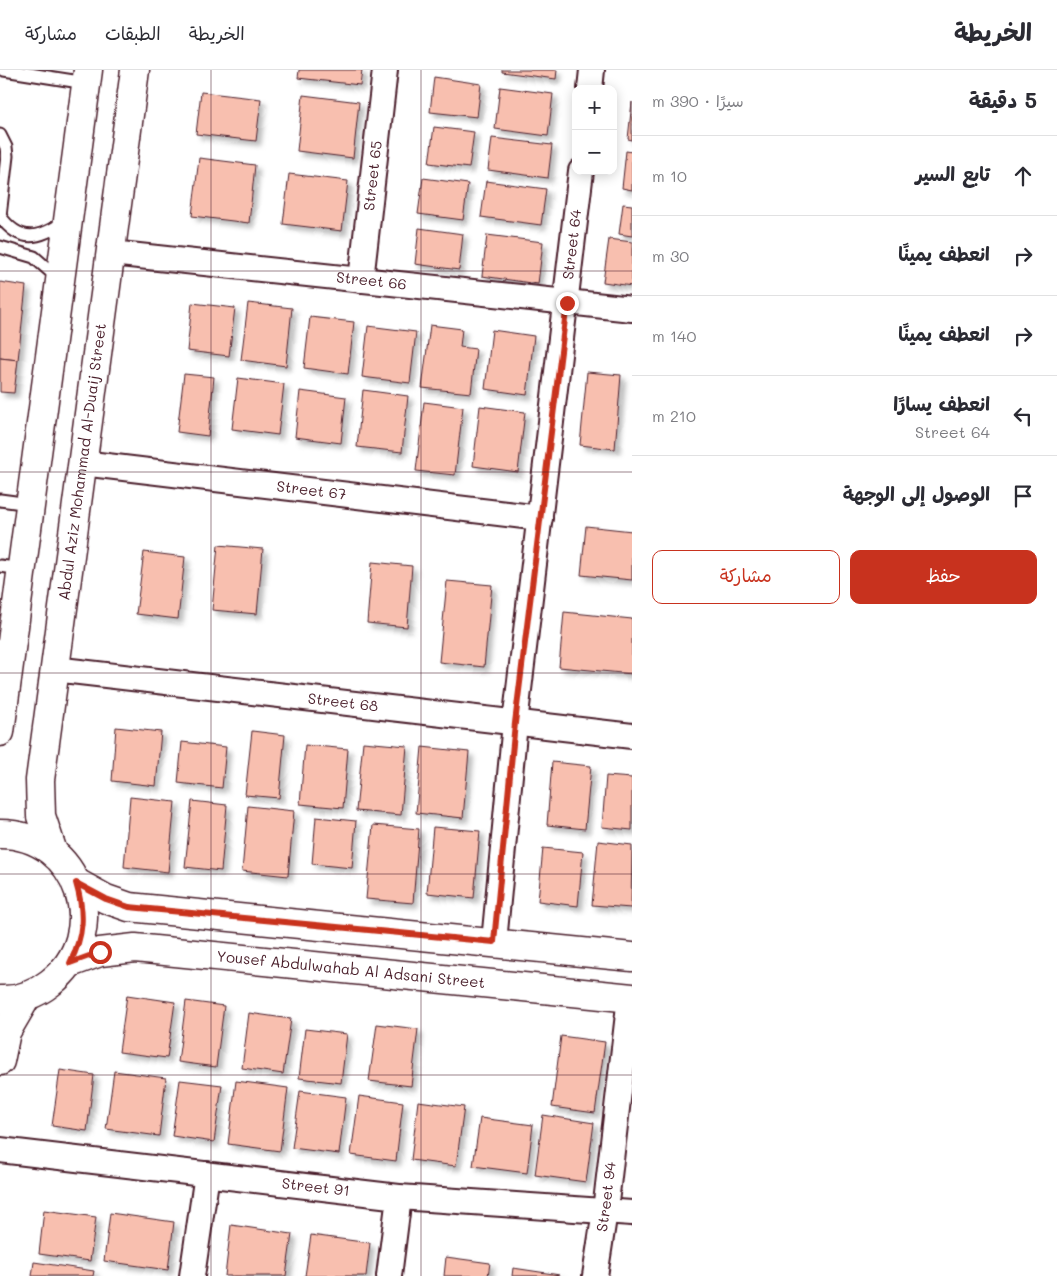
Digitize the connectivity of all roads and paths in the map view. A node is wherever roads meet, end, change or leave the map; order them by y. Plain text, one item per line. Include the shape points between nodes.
1 (4, 70) edge
2 (135, 70) edge
3 (385, 70) edge
4 (592, 70) edge
5 (87, 76) edge
6 (590, 85) edge
7 (0, 135) edge
8 (581, 175) edge
9 (2, 186) edge
10 (0, 216) edge
11 (68, 218) junction
12 (0, 247) edge
13 (111, 253) junction
14 (60, 280) junction
15 (361, 280) junction
16 (567, 303) junction
17 (632, 309) edge
18 (82, 463) junction
19 (0, 500) edge
20 (31, 504) junction
21 (540, 518) junction
22 (11, 568) edge
23 (54, 669) junction
24 (3, 685) edge
25 (515, 723) junction
26 (0, 732) edge
27 (632, 736) edge
28 (0, 834) edge
29 (53, 852) junction
30 (76, 883) junction
31 (494, 942) junction
32 (632, 957) edge
33 (70, 963) junction
34 (27, 996) junction
35 (631, 997) edge
36 (0, 1000) edge
37 (0, 1061) edge
38 (0, 1150) edge
39 (207, 1174) junction
40 (399, 1197) junction
41 (605, 1210) junction
42 (632, 1213) edge
43 (192, 1276) edge
44 (389, 1276) edge
45 (595, 1276) edge

1 - 5 lane
2 - 13 street, Abdul Aziz Mohammad Al-Duaij Street
3 - 15 street, Street 65
4 - 6 street
5 - 11 street
7 - 9 lane via 6,147
8 - 16 street, Street 64
9 - 10 lane
10 - 11 lane via 15,232 37,236 48,233
11 - 14 street
12 - 14 lane via 34,256
13 - 15 street, Street 66
13 - 18 street, Abdul Aziz Mohammad Al-Duaij Street
14 - 20 street
15 - 16 street, Street 66
16 - 17 street, Street 66
16 - 21 street, Street 64
18 - 21 street, Street 67
18 - 23 street, Abdul Aziz Mohammad Al-Duaij Street
19 - 20 lane
20 - 22 street
21 - 25 street, Street 64
22 - 24 street
23 - 25 street, Street 68
23 - 29 street, Abdul Aziz Mohammad Al-Duaij Street via 40,796 44,826
24 - 26 street
25 - 27 street, Street 68
25 - 31 street, Street 64
28 - 29 street via 33,840
29 - 30 street
30 - 31 street via 129,907
30 - 33 street via 82,903 83,924 79,944
31 - 32 street
33 - 34 street via 44,988
33 - 35 street, Yousef Abdulwahab Al Adsani Street via 100,952 135,948
34 - 36 street
34 - 37 street via 6,1032
35 - 41 street, Street 94
38 - 39 street, Street 91
39 - 40 street, Street 91
39 - 43 street
40 - 41 street, Street 91
40 - 44 street
41 - 42 street, Street 91
41 - 45 street, Street 94

